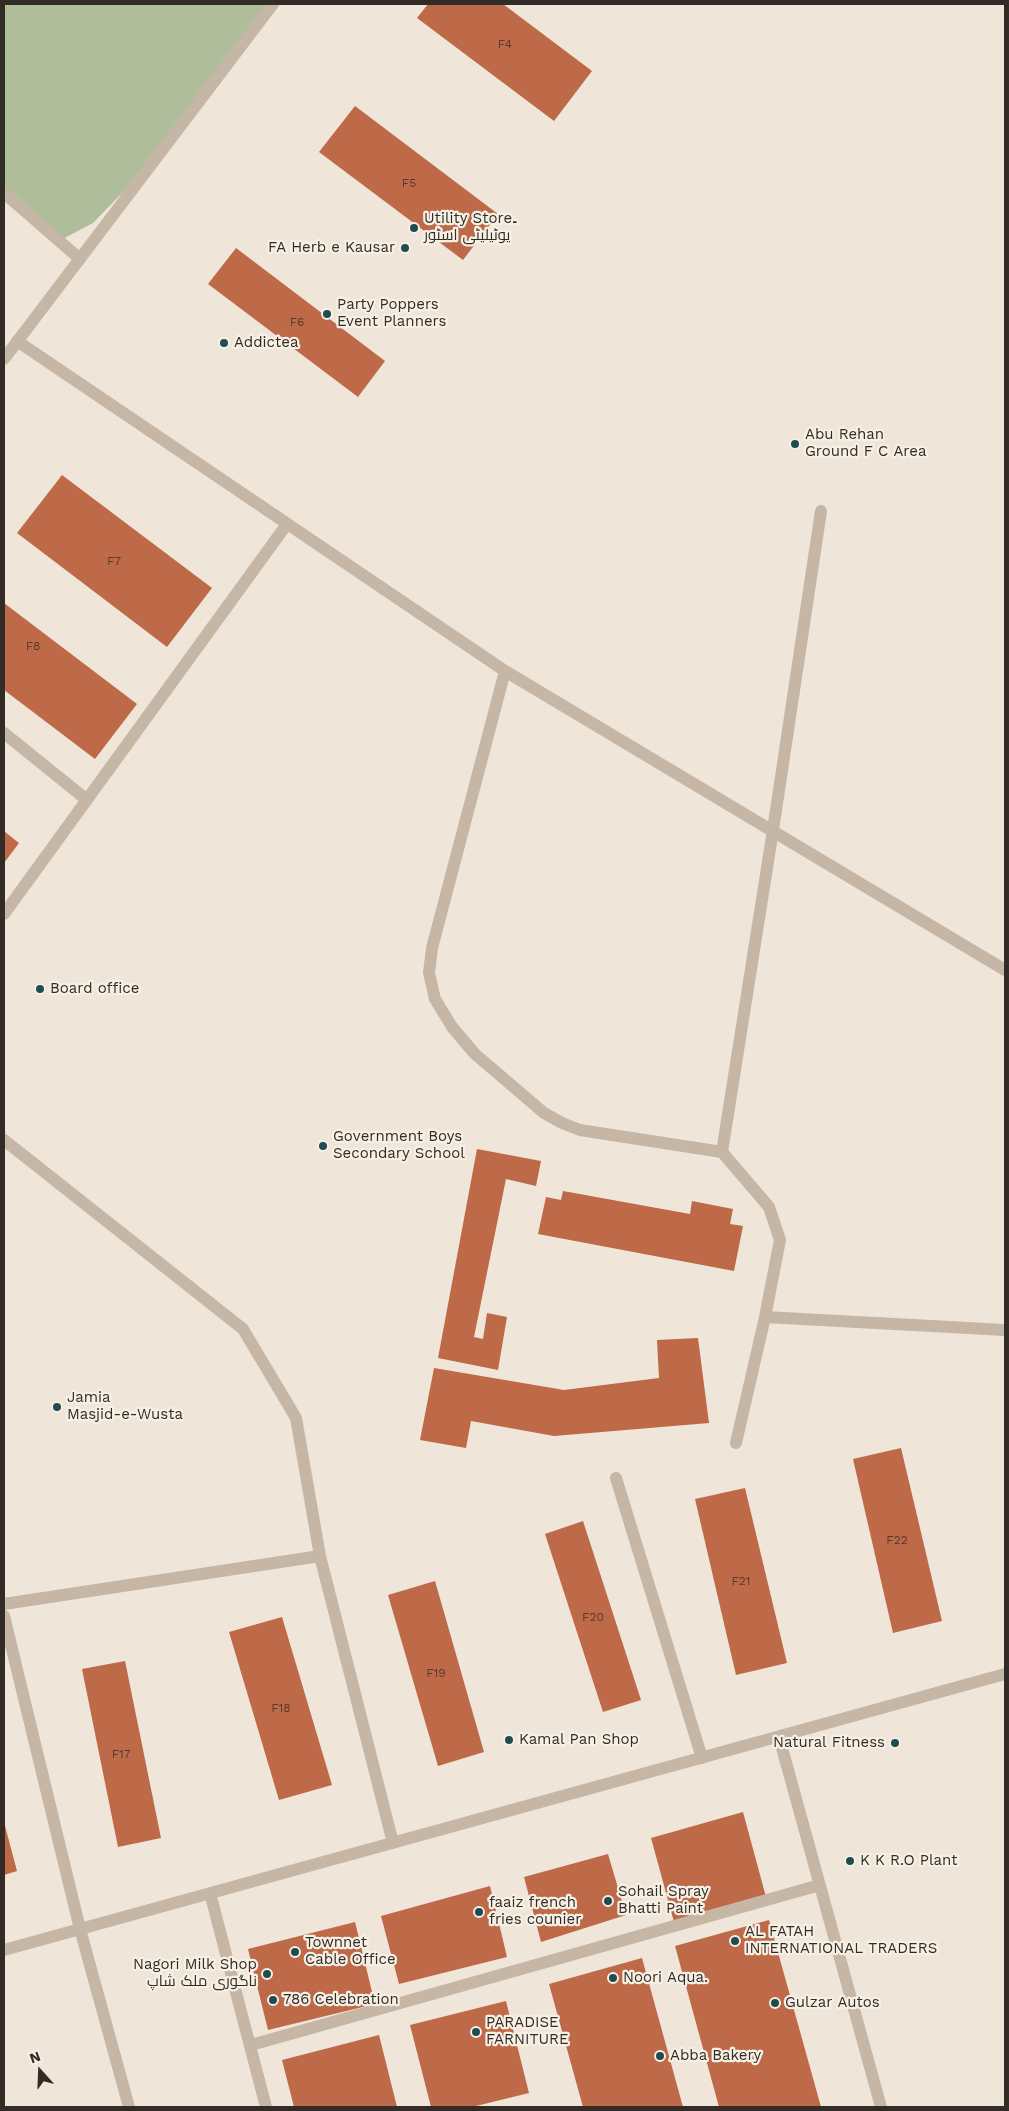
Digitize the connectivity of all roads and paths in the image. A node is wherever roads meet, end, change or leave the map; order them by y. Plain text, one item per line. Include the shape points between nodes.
1 (273, 4) edge
2 (4, 193) edge
3 (80, 259) junction
4 (17, 341) junction
5 (4, 359) edge
6 (821, 511) dead end
7 (288, 524) junction
8 (505, 671) junction
9 (4, 734) edge
10 (87, 800) junction
11 (773, 830) junction
12 (4, 914) edge
13 (1005, 970) edge
14 (4, 1140) edge
15 (722, 1152) junction
16 (765, 1317) junction
17 (1005, 1330) edge
18 (736, 1444) dead end
19 (616, 1478) dead end
20 (320, 1556) junction
21 (4, 1604) edge
22 (4, 1616) edge
23 (1005, 1664) edge
24 (1005, 1674) edge
25 (990, 1678) junction
26 (779, 1737) junction
27 (702, 1758) junction
28 (393, 1843) junction
29 (820, 1885) junction
30 (210, 1893) junction
31 (80, 1929) junction
32 (4, 1950) edge
33 (251, 2045) junction
34 (129, 2107) edge
35 (266, 2107) edge
36 (881, 2107) edge

1 - 3 street
2 - 3 street
3 - 4 street
4 - 5 street
4 - 7 street
6 - 11 street
7 - 8 street
7 - 10 street
8 - 11 street
8 - 15 street via 432,948 429,973 435,999 452,1027 475,1054 544,1113 562,1123 580,1130
9 - 10 street
10 - 12 street
11 - 13 street
11 - 15 street
14 - 20 street via 243,1329 296,1418
15 - 16 street via 769,1206 780,1240
16 - 17 street
16 - 18 street
19 - 27 street
20 - 21 street
20 - 28 street
22 - 31 street
23 - 25 street
24 - 25 street
25 - 26 street
26 - 27 street
26 - 29 street
27 - 28 street
28 - 30 street
29 - 33 street
29 - 36 street
30 - 31 street
30 - 33 street
31 - 32 street
31 - 34 street
33 - 35 street

